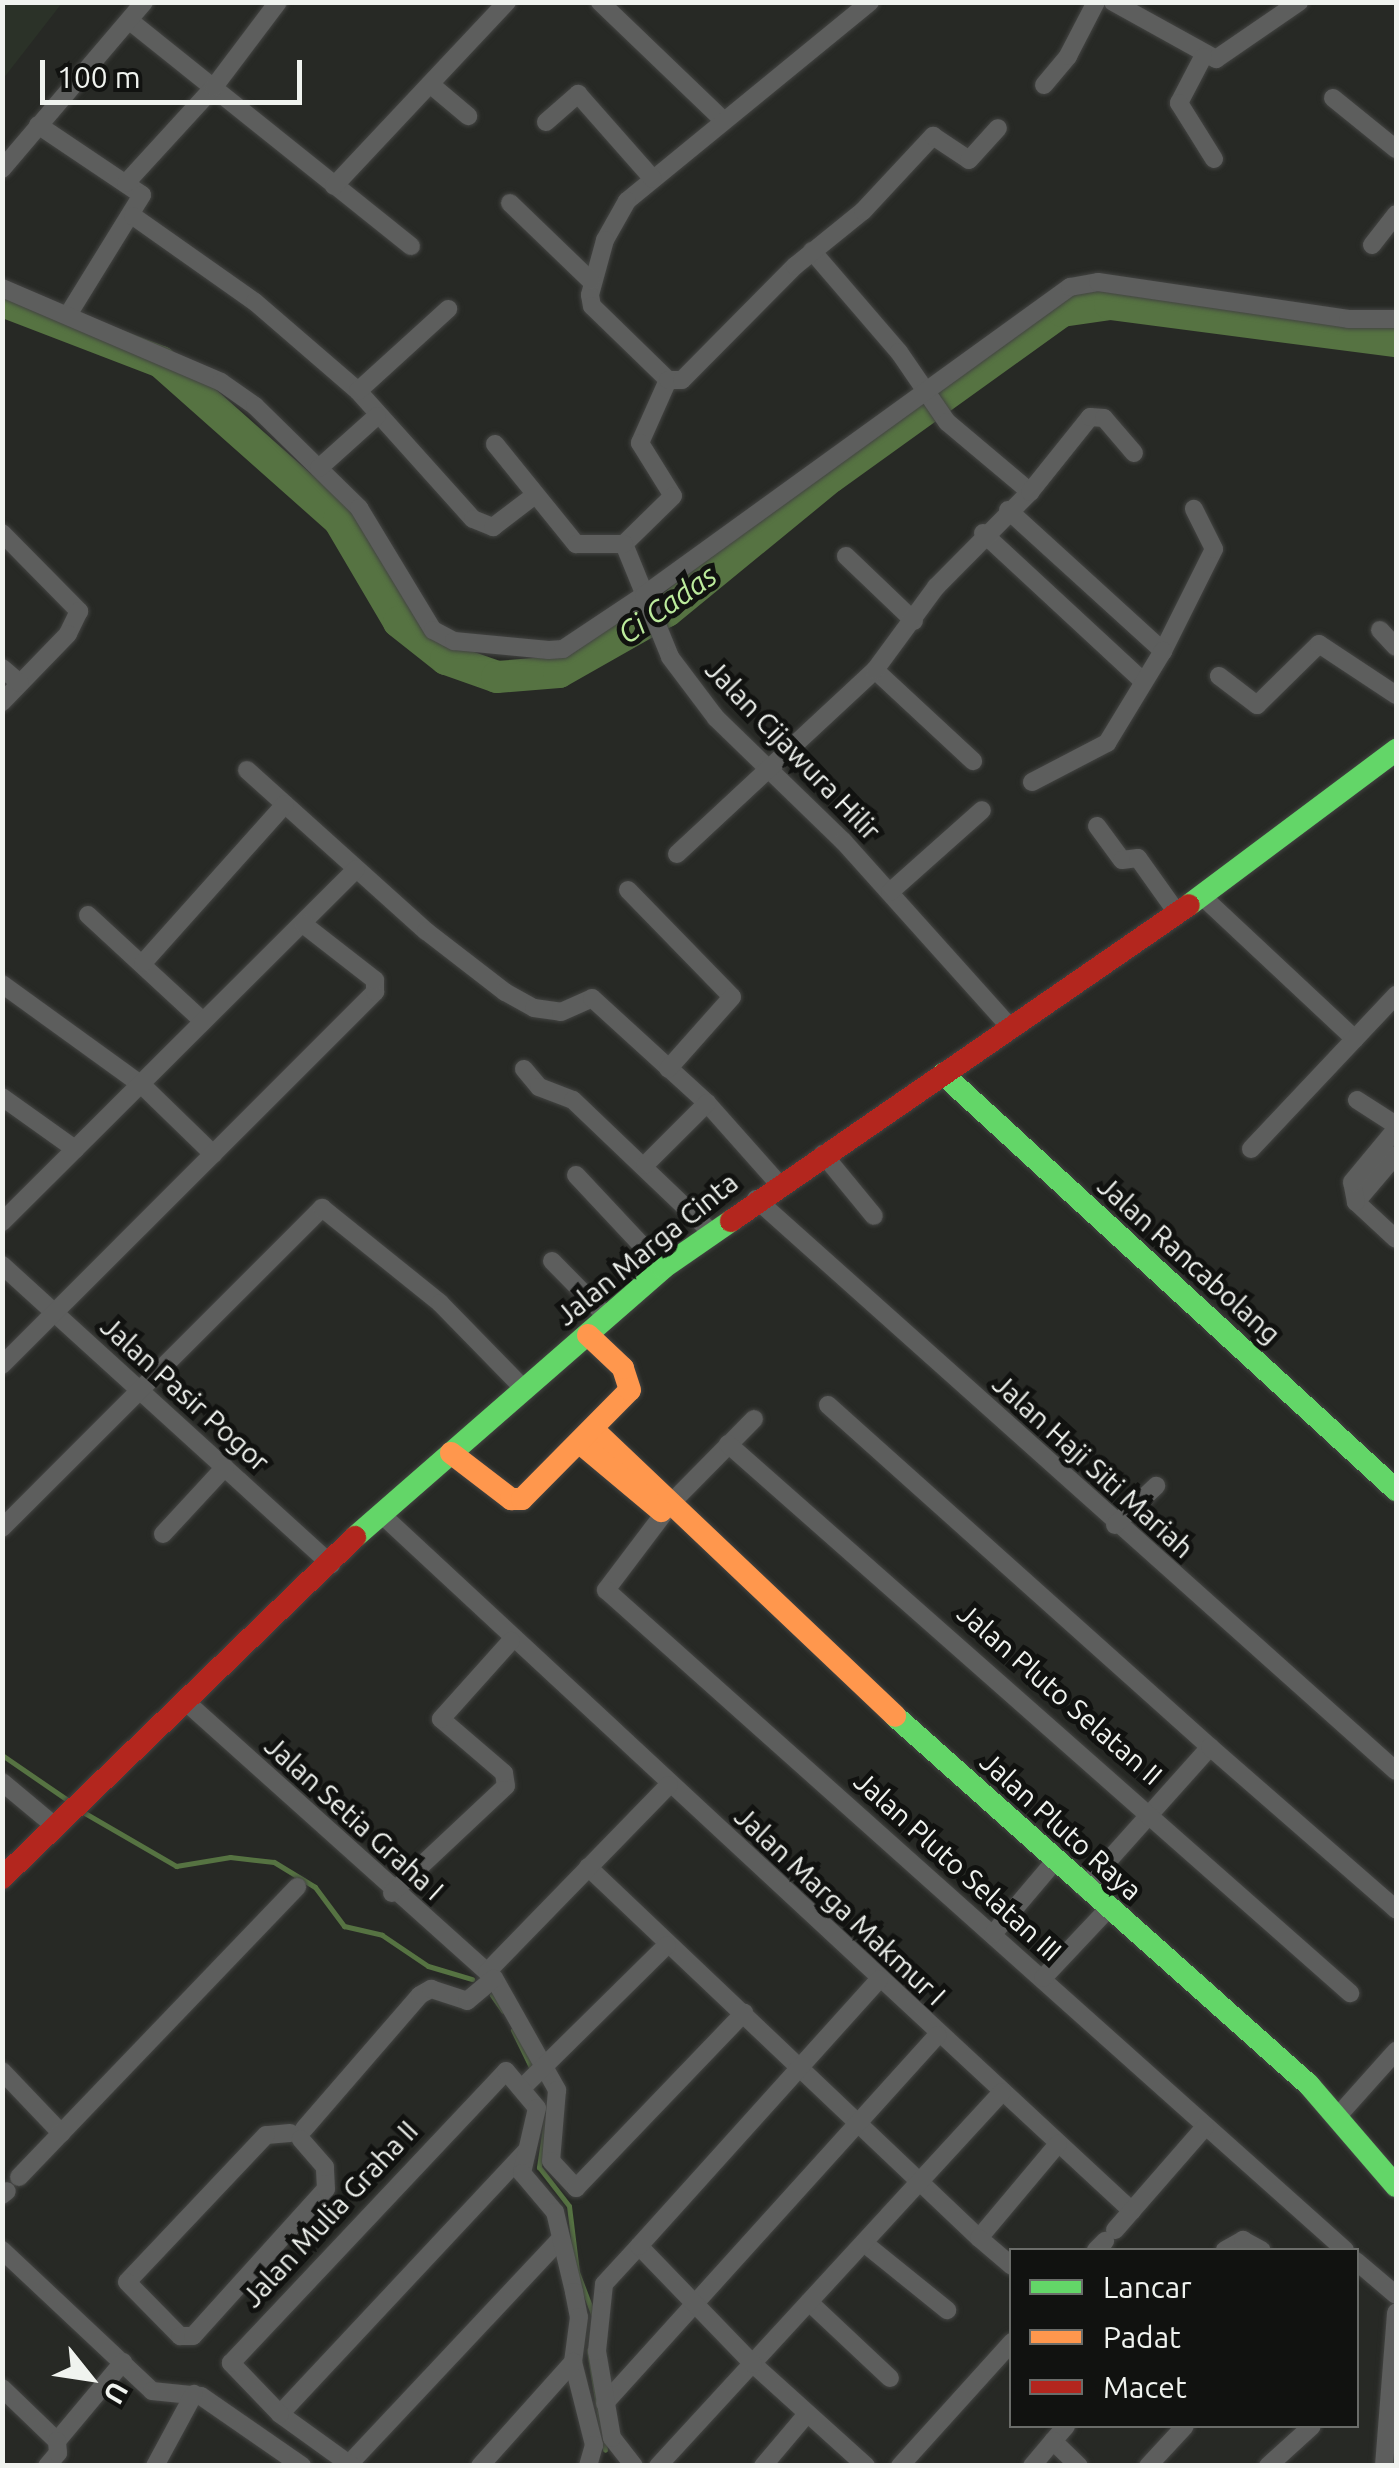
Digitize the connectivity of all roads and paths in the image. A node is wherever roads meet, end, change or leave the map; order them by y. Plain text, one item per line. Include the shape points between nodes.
1 (144, 2) edge
2 (278, 2) edge
3 (508, 2) edge
4 (600, 2) edge
5 (870, 2) edge
6 (1096, 2) edge
7 (1113, 2) edge
8 (1298, 2) edge
9 (130, 21) junction
10 (1203, 57) junction
11 (430, 84) junction
12 (1044, 84) dead end
13 (214, 87) junction
14 (1333, 98) dead end
15 (468, 116) dead end
16 (722, 120) junction
17 (546, 122) dead end
18 (38, 125) junction
19 (998, 128) dead end
20 (1396, 149) edge
21 (1214, 159) dead end
22 (2, 169) edge
23 (653, 179) junction
24 (126, 183) junction
25 (334, 186) junction
26 (510, 203) dead end
27 (1396, 214) edge
28 (133, 216) junction
29 (1372, 245) dead end
30 (411, 246) dead end
31 (812, 251) junction
32 (590, 281) junction
33 (2, 288) edge
34 (448, 309) dead end
35 (68, 316) junction
36 (1396, 318) edge
37 (668, 380) junction
38 (358, 391) junction
39 (927, 391) junction
40 (377, 416) junction
41 (496, 444) dead end
42 (1134, 452) dead end
43 (318, 468) junction
44 (1030, 492) junction
45 (535, 494) junction
46 (1194, 509) dead end
47 (1008, 510) junction
48 (2, 533) edge
49 (983, 533) junction
50 (624, 544) junction
51 (846, 556) dead end
52 (645, 600) junction
53 (914, 621) junction
54 (1380, 630) dead end
55 (1396, 647) edge
56 (1163, 651) junction
57 (2, 668) edge
58 (876, 670) junction
59 (1219, 676) dead end
60 (1144, 682) junction
61 (20, 683) junction
62 (1396, 695) edge
63 (2, 702) edge
64 (1396, 750) edge
65 (973, 761) dead end
66 (247, 770) dead end
67 (769, 770) junction
68 (1032, 782) dead end
69 (285, 804) junction
70 (982, 810) dead end
71 (1097, 826) dead end
72 (677, 854) dead end
73 (356, 869) junction
74 (628, 890) dead end
75 (890, 892) junction
76 (1204, 896) junction
77 (1178, 914) junction
78 (88, 915) dead end
79 (303, 924) junction
80 (143, 963) junction
81 (2, 984) edge
82 (1396, 995) edge
83 (1023, 1018) junction
84 (202, 1021) junction
85 (1355, 1039) junction
86 (524, 1069) dead end
87 (668, 1069) junction
88 (930, 1084) junction
89 (143, 1086) junction
90 (2, 1098) edge
91 (1358, 1100) dead end
92 (707, 1103) junction
93 (1396, 1127) edge
94 (75, 1149) junction
95 (1252, 1149) dead end
96 (213, 1154) junction
97 (823, 1154) junction
98 (1396, 1155) edge
99 (645, 1166) junction
100 (576, 1175) dead end
101 (778, 1183) junction
102 (756, 1199) junction
103 (1356, 1202) junction
104 (874, 1216) dead end
105 (2, 1222) edge
106 (710, 1231) junction
107 (1396, 1239) edge
108 (552, 1260) dead end
109 (2, 1265) edge
110 (663, 1268) junction
111 (53, 1312) junction
112 (608, 1318) junction
113 (588, 1335) junction
114 (2, 1365) edge
115 (139, 1389) junction
116 (525, 1390) junction
117 (828, 1406) dead end
118 (754, 1420) dead end
119 (587, 1436) junction
120 (728, 1444) junction
121 (451, 1453) junction
122 (225, 1468) junction
123 (1156, 1486) dead end
124 (1396, 1490) edge
125 (672, 1509) junction
126 (380, 1513) junction
127 (1115, 1524) junction
128 (2, 1528) edge
129 (164, 1534) dead end
130 (331, 1564) junction
131 (511, 1641) junction
132 (185, 1701) junction
133 (1210, 1748) junction
134 (1396, 1772) edge
135 (2, 1782) edge
136 (669, 1785) junction
137 (1152, 1811) junction
138 (62, 1822) junction
139 (1055, 1861) junction
140 (7, 1865) edge
141 (588, 1866) junction
142 (297, 1888) dead end
143 (1084, 1888) junction
144 (392, 1893) junction
145 (1396, 1908) edge
146 (1108, 1909) junction
147 (993, 1934) junction
148 (667, 1945) junction
149 (491, 1976) junction
150 (880, 1978) junction
151 (1043, 1978) junction
152 (1350, 1992) dead end
153 (744, 2012) junction
154 (938, 2035) junction
155 (1396, 2052) edge
156 (798, 2064) junction
157 (2, 2071) edge
158 (547, 2071) junction
159 (524, 2087) junction
160 (1002, 2092) junction
161 (1337, 2117) junction
162 (1204, 2127) junction
163 (859, 2128) junction
164 (61, 2134) junction
165 (298, 2134) junction
166 (1058, 2144) junction
167 (526, 2151) junction
168 (921, 2184) junction
169 (1396, 2186) edge
170 (9, 2188) edge
171 (1132, 2211) junction
172 (560, 2238) junction
173 (978, 2238) junction
174 (1105, 2240) edge
175 (864, 2243) junction
176 (639, 2246) junction
177 (1229, 2248) edge
178 (1257, 2248) edge
179 (1343, 2248) edge
180 (2, 2250) edge
181 (1359, 2263) edge
182 (1009, 2264) edge
183 (1396, 2295) edge
184 (809, 2302) junction
185 (694, 2306) junction
186 (946, 2310) dead end
187 (1396, 2312) edge
188 (1009, 2345) edge
189 (123, 2362) junction
190 (573, 2362) junction
191 (754, 2364) junction
192 (890, 2378) dead end
193 (2, 2388) edge
194 (194, 2394) junction
195 (605, 2403) junction
196 (280, 2414) junction
197 (807, 2414) junction
198 (1064, 2428) edge
199 (1182, 2428) edge
200 (1310, 2428) edge
201 (56, 2441) junction
202 (1054, 2442) junction
203 (351, 2464) edge
204 (47, 2466) edge
205 (155, 2466) edge
206 (302, 2466) edge
207 (480, 2466) edge
208 (588, 2466) edge
209 (634, 2466) edge
210 (658, 2466) edge
211 (763, 2466) edge
212 (866, 2466) edge
213 (900, 2466) edge
214 (1032, 2466) edge
215 (1079, 2466) edge
216 (1148, 2466) edge
217 (1268, 2466) edge
218 (1384, 2466) edge

1 - 9 street
2 - 13 street
3 - 11 street
4 - 16 street
5 - 16 street
6 - 12 street via 1068,56
7 - 10 street
8 - 10 street via 1223,58
9 - 13 street
9 - 18 street
10 - 21 street via 1179,102
11 - 15 street
11 - 25 street
13 - 24 street
13 - 25 street
14 - 20 street
16 - 23 street
17 - 23 street via 578,94
18 - 22 street
18 - 24 street
19 - 31 street via 969,160 933,136 863,211
23 - 32 street via 613,221
24 - 28 street via 142,196
25 - 30 street
26 - 32 street
27 - 29 street
28 - 35 street
28 - 38 street via 256,302
31 - 37 street via 682,380
31 - 39 street
32 - 37 street via 592,306
33 - 35 street
34 - 38 street
35 - 43 street via 221,382
36 - 39 street via 1348,318 1098,282 1046,299
37 - 50 street via 640,444 672,487 671,502
38 - 40 street
39 - 44 street via 942,415
39 - 52 street
40 - 43 street
40 - 45 street via 486,526
41 - 45 street
42 - 44 street via 1104,418 1090,417
43 - 52 street via 376,533 421,619 454,641 563,649
44 - 47 street
45 - 50 street via 576,544
46 - 56 street via 1214,549
47 - 49 street
47 - 56 street
48 - 61 street via 79,611 68,634
49 - 53 street
49 - 60 street
50 - 52 street, Jalan Cijawura Hilir
51 - 53 street
52 - 67 street, Jalan Cijawura Hilir via 657,633 701,701
53 - 58 street
54 - 55 street
56 - 60 street
57 - 61 street
58 - 65 street
58 - 67 street
59 - 62 street via 1257,705 1319,644
60 - 68 street via 1099,751 1056,765
61 - 63 street
64 - 76 street, Jalan Marga Cinta
66 - 69 street
67 - 72 street
67 - 75 street, Jalan Cijawura Hilir
69 - 73 street
69 - 80 street
70 - 75 street
71 - 77 street via 1118,857 1138,858
73 - 79 street
73 - 87 street via 505,992 534,1008 560,1012 590,997
74 - 87 street via 729,986 732,997
75 - 83 street, Jalan Cijawura Hilir via 941,956
76 - 77 street, Jalan Marga Cinta
76 - 85 street
77 - 83 street, Jalan Marga Cinta
78 - 80 street
79 - 84 street
79 - 96 street via 375,980 376,989
80 - 84 street
81 - 89 street
82 - 85 street
83 - 88 street, Jalan Marga Cinta
84 - 89 street
85 - 95 street
86 - 99 street via 538,1087 573,1100
87 - 92 street
88 - 97 street, Jalan Marga Cinta
88 - 124 street, Jalan Rancabolang
89 - 94 street
89 - 96 street
90 - 94 street
91 - 93 street
92 - 99 street
92 - 101 street
93 - 103 street via 1352,1182
94 - 105 street
96 - 111 street
97 - 101 street, Jalan Marga Cinta
97 - 104 street
98 - 103 street
99 - 106 street
100 - 110 street
101 - 102 street, Jalan Marga Cinta
102 - 106 street, Jalan Marga Cinta
102 - 127 street, Jalan Haji Siti Mariah
103 - 107 street
106 - 110 street, Jalan Marga Cinta
108 - 112 street
109 - 111 street, Jalan Pasir Pogor
110 - 112 street, Jalan Marga Cinta
111 - 114 street
111 - 115 street, Jalan Pasir Pogor
112 - 113 street, Jalan Marga Cinta
113 - 116 street, Jalan Marga Cinta
113 - 119 street via 632,1382
115 - 116 street via 324,1208 440,1303
115 - 122 street, Jalan Pasir Pogor
115 - 128 street
116 - 121 street, Jalan Marga Cinta
117 - 133 street
118 - 120 street
119 - 121 street via 519,1500
119 - 125 street, Jalan Pluto Raya
120 - 125 street
120 - 137 street, Jalan Pluto Selatan II
121 - 126 street, Jalan Marga Cinta
122 - 129 street
122 - 130 street, Jalan Pasir Pogor
123 - 127 street
125 - 139 street, Jalan Pluto Raya
125 - 147 street, Jalan Pluto Selatan III via 606,1590
126 - 130 street, Jalan Marga Cinta
126 - 131 street, Jalan Marga Makmur I
127 - 134 street, Jalan Haji Siti Mariah
130 - 132 street, Jalan Marga Cinta
131 - 136 street, Jalan Marga Makmur I
131 - 144 street via 442,1719 504,1773 506,1786
132 - 138 street, Jalan Marga Cinta
132 - 144 street, Jalan Setia Graha I
133 - 137 street
133 - 145 street
135 - 138 street
136 - 141 street
136 - 150 street, Jalan Marga Makmur I
137 - 143 street
137 - 152 street, Jalan Pluto Selatan II
138 - 140 street, Jalan Marga Cinta
139 - 143 street, Jalan Pluto Raya
139 - 147 street
141 - 148 street
141 - 149 street
142 - 164 street
143 - 146 street, Jalan Pluto Raya
144 - 149 street, Jalan Setia Graha I
146 - 151 street
146 - 161 street, Jalan Pluto Raya
147 - 151 street, Jalan Pluto Selatan III
148 - 153 street
148 - 158 street
149 - 158 street
149 - 165 street via 467,2000 431,1989 420,1995
150 - 154 street, Jalan Marga Makmur I
150 - 156 street
151 - 162 street, Jalan Pluto Selatan III
153 - 156 street
153 - 158 street via 576,2188 551,2161 558,2103
154 - 160 street, Jalan Marga Makmur I
154 - 163 street
155 - 161 street
156 - 163 street
156 - 176 street
157 - 164 street
158 - 159 street
159 - 167 street via 537,2108
159 - 196 street, Jalan Mulia Graha II via 502,2071 234,2357 231,2368
160 - 166 street, Jalan Marga Makmur I
160 - 168 street
161 - 169 street, Jalan Pluto Raya
162 - 171 street
162 - 179 street, Jalan Pluto Selatan III
163 - 168 street
163 - 185 street
164 - 170 street
165 - 165 street via 325,2167 323,2194 194,2336 180,2336 128,2282 266,2135
166 - 171 street, Jalan Marga Makmur I
166 - 173 street
167 - 172 street via 525,2180 555,2212
167 - 196 street
168 - 173 street
168 - 175 street
171 - 174 street
172 - 190 street via 580,2316
172 - 203 street
173 - 182 street
175 - 184 street
175 - 186 street
176 - 185 street
176 - 195 street via 602,2293 596,2351
177 - 178 street via 1243,2240
180 - 189 street
181 - 183 street
184 - 191 street
184 - 192 street
185 - 191 street
185 - 195 street
187 - 218 street
188 - 213 street
189 - 194 street via 158,2394
189 - 201 street
190 - 207 street
190 - 208 street via 593,2436
191 - 197 street
191 - 210 street
193 - 201 street
194 - 205 street
194 - 206 street
195 - 209 street via 616,2448
196 - 203 street
197 - 211 street
197 - 212 street
198 - 202 street
199 - 216 street
200 - 217 street
201 - 204 street via 58,2453
202 - 214 street
202 - 215 street

